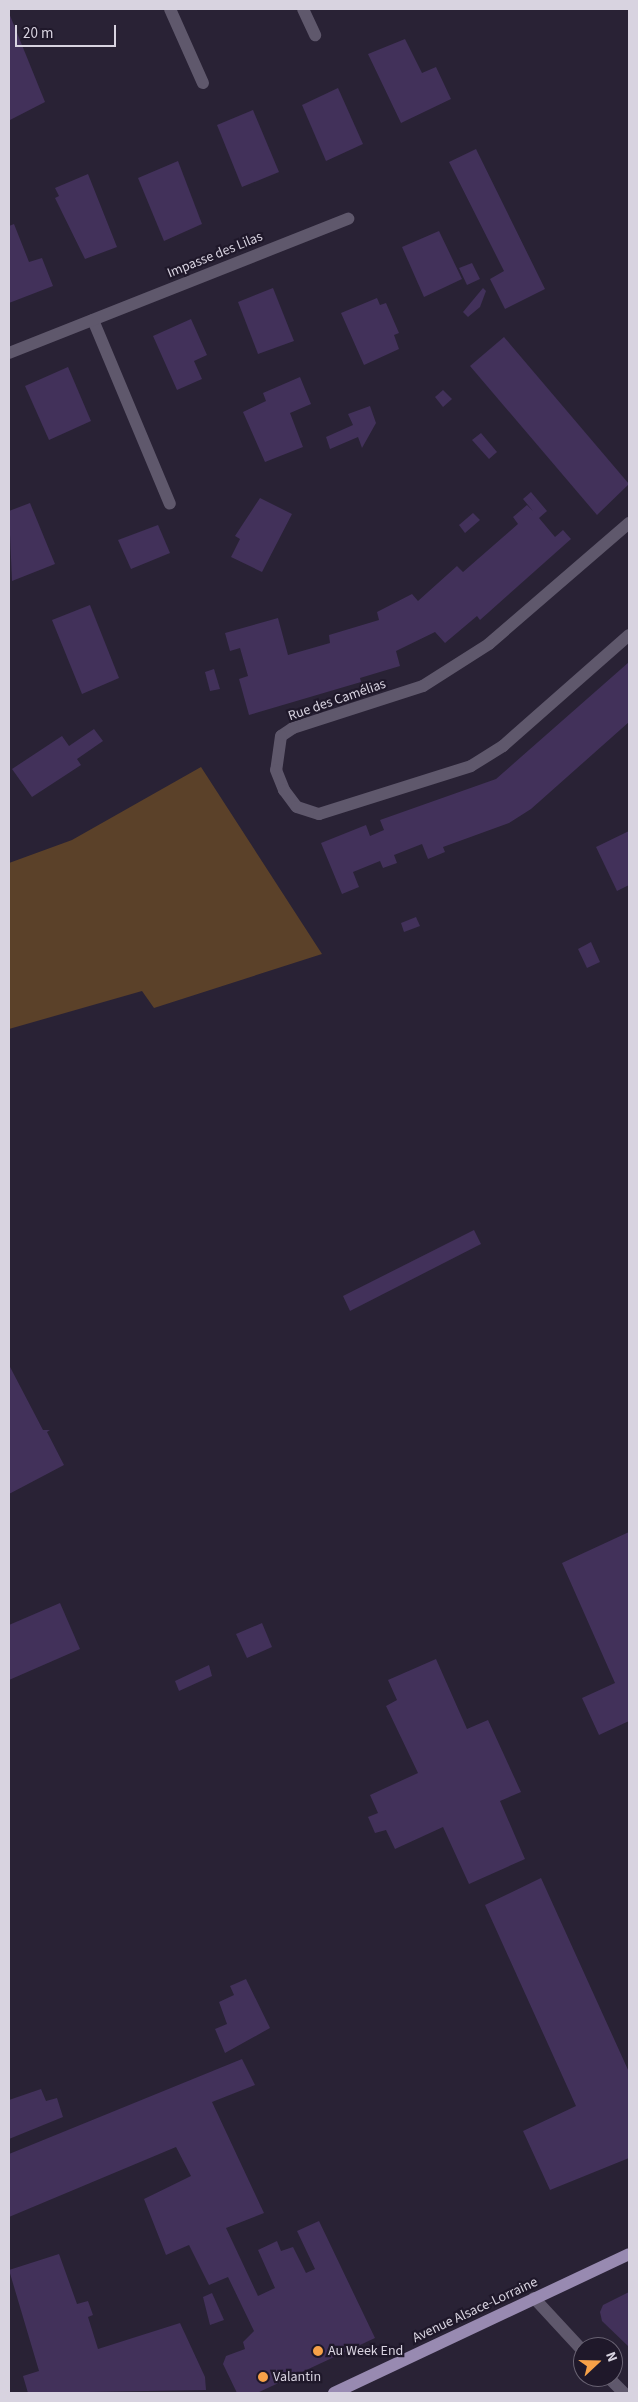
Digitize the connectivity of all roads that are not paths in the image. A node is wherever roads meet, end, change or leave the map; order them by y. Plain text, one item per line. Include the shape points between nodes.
1 (170, 9) edge
2 (303, 9) edge
3 (315, 35) dead end
4 (203, 83) dead end
5 (348, 219) dead end
6 (94, 320) junction
7 (9, 353) edge
8 (170, 504) dead end
9 (629, 523) edge
10 (629, 635) edge
11 (629, 2254) edge
12 (534, 2298) junction
13 (573, 2340) edge
14 (334, 2393) edge

1 - 4 street
2 - 3 street
5 - 6 street, Impasse des Lilas
6 - 7 street, Impasse des Lilas
6 - 8 street
9 - 10 street, Rue des Camélias via 489,644 423,686 292,728 281,736 276,770 284,790 297,807 319,814 470,766 503,746
11 - 12 main road, Avenue Alsace-Lorraine
12 - 13 street
12 - 14 main road, Avenue Alsace-Lorraine

